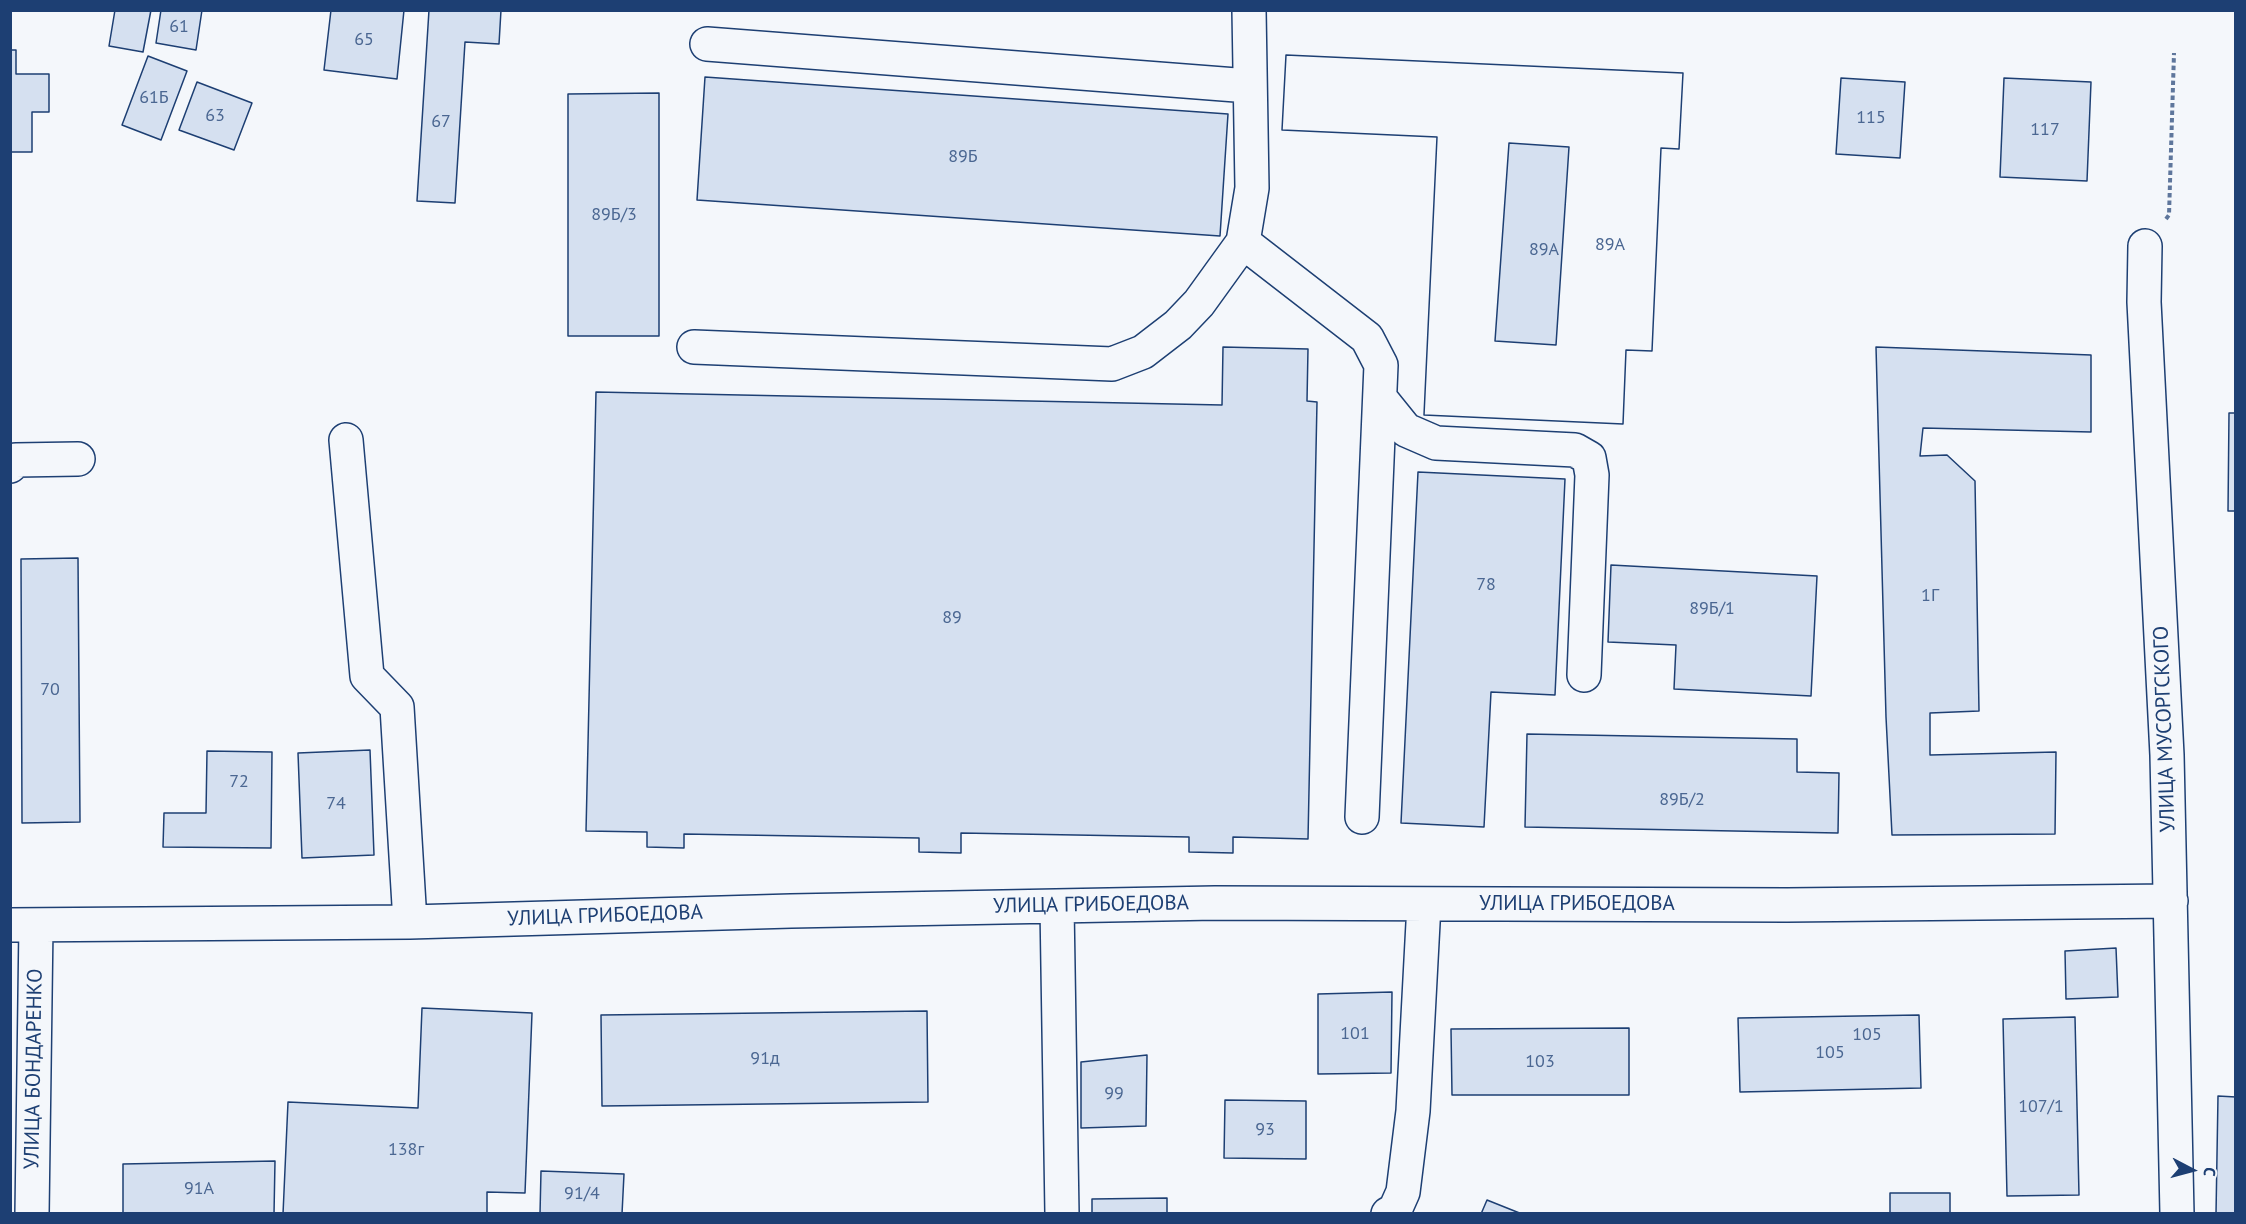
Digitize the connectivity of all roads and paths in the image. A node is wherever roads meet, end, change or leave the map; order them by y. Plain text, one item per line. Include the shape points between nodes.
1 (1249, 10) edge
2 (706, 44) dead end
3 (2174, 53) dead end
4 (1250, 86) junction
5 (1243, 242) junction
6 (2145, 246) joint
7 (694, 347) dead end
8 (1381, 399) junction
9 (346, 440) dead end
10 (78, 459) dead end
11 (10, 466) edge
12 (1584, 675) dead end
13 (1362, 817) dead end
14 (2171, 901) junction
15 (1424, 904) junction
16 (1058, 906) junction
17 (410, 922) junction
18 (23, 925) edge
19 (32, 1214) edge
20 (1062, 1214) edge
21 (1388, 1214) edge
22 (2177, 1214) edge

1 - 4 street
2 - 4 street
3 - 6 path via 2169,215
4 - 5 street via 1251,188
5 - 7 street via 1178,325 1143,352 1112,364
5 - 8 street via 1366,338 1381,365
6 - 14 street, УЛИЦА МУСОРГСКОГО via 2144,302
8 - 12 street via 1406,430 1436,443 1575,450 1589,458 1592,475
8 - 13 street
9 - 17 street via 367,676 397,707
10 - 11 street via 16,460
14 - 15 street, УЛИЦА ГРИБОЕДОВА
14 - 22 street, УЛИЦА МУСОРГСКОГО
15 - 16 street, УЛИЦА ГРИБОЕДОВА
15 - 21 street via 1413,1111 1402,1192 1395,1210
16 - 17 street, УЛИЦА ГРИБОЕДОВА
16 - 20 street
17 - 18 street, УЛИЦА ГРИБОЕДОВА
18 - 19 street, УЛИЦА БОНДАРЕНКО

